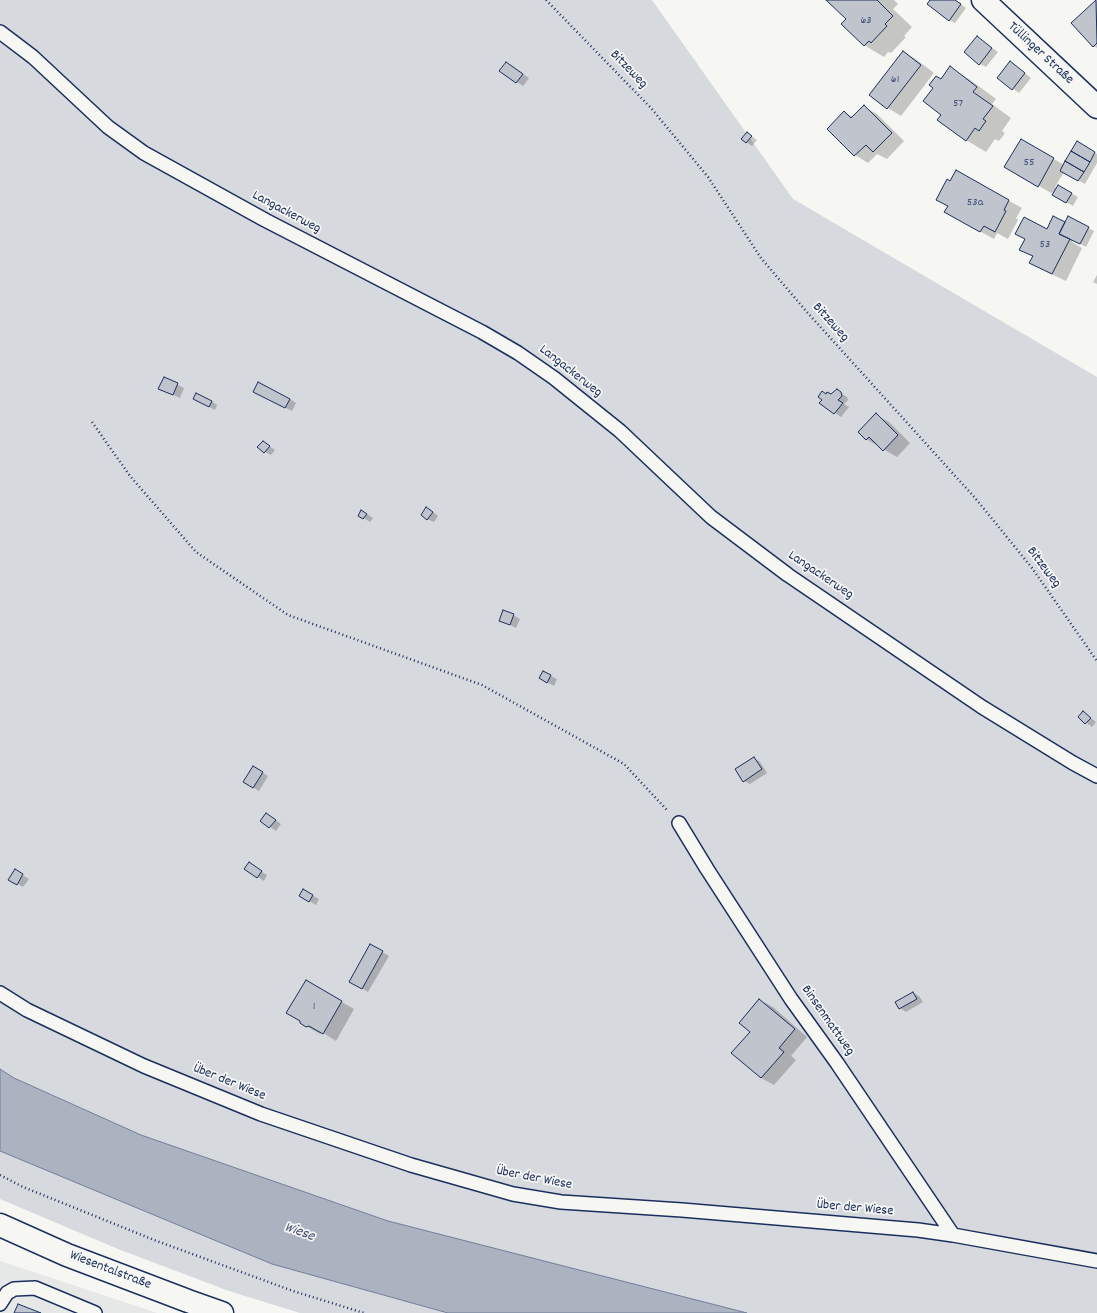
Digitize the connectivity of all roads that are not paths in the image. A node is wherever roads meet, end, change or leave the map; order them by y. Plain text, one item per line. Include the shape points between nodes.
1 (983, 0) edge
2 (0, 32) edge
3 (1097, 107) edge
4 (1097, 776) edge
5 (679, 824) road end
6 (0, 993) edge
7 (0, 1225) edge
8 (953, 1235) junction
9 (1097, 1261) edge
10 (0, 1304) edge
11 (95, 1313) edge
12 (222, 1313) edge

1 - 3 main road, Tüllinger Straße
2 - 4 lane, Langackerweg via 33,57 108,127 144,153 265,220 518,353 554,378 620,431 711,517 788,575 982,707
5 - 8 lane, Binsenmattweg via 791,999
6 - 8 lane, Über der Wiese via 27,1010 144,1066 261,1114 411,1165 513,1194 561,1202 682,1210
7 - 12 main road, Wiesentalstraße via 67,1255
8 - 9 lane, Über der Wiese
10 - 11 lane via 14,1289 35,1288

